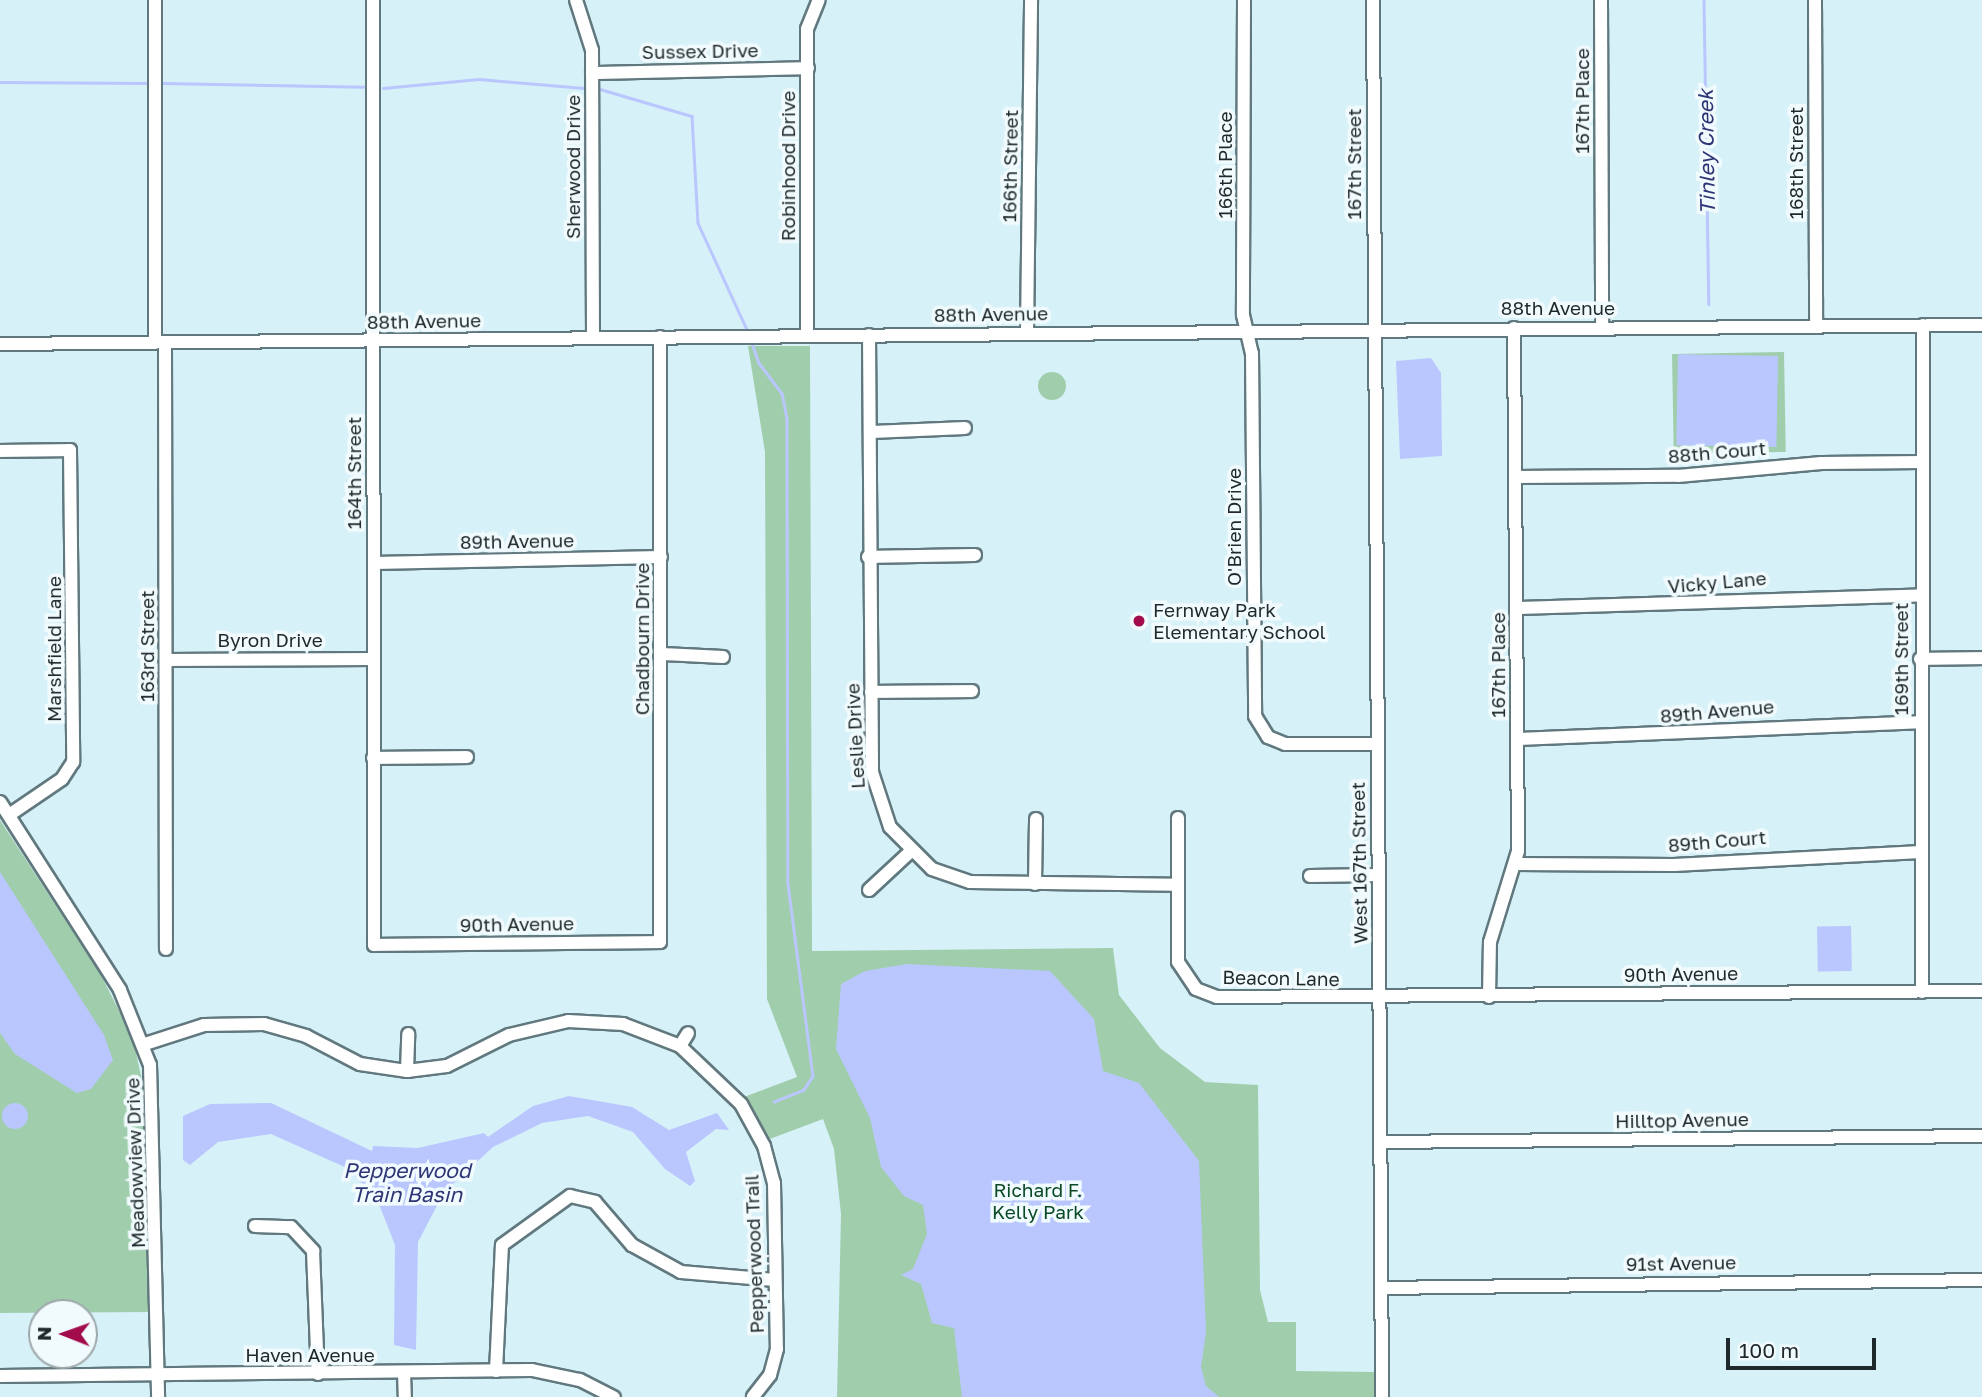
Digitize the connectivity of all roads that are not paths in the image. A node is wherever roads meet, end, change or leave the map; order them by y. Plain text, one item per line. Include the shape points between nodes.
1 (155, 0) edge
2 (373, 0) edge
3 (576, 0) edge
4 (819, 0) edge
5 (1031, 0) edge
6 (1244, 0) edge
7 (1373, 0) edge
8 (1601, 0) edge
9 (1815, 0) edge
10 (808, 68) junction
11 (592, 73) junction
12 (1816, 325) junction
13 (1923, 325) junction
14 (1982, 325) edge
15 (1602, 327) junction
16 (1514, 328) junction
17 (1373, 329) junction
18 (1248, 330) junction
19 (1027, 333) junction
20 (807, 335) junction
21 (869, 335) junction
22 (593, 337) junction
23 (660, 337) junction
24 (373, 341) junction
25 (160, 342) junction
26 (0, 344) edge
27 (965, 428) dead end
28 (872, 432) junction
29 (0, 451) edge
30 (1921, 462) junction
31 (1516, 477) junction
32 (975, 555) dead end
33 (661, 557) junction
34 (868, 557) junction
35 (374, 563) junction
36 (1920, 595) junction
37 (1517, 608) junction
38 (663, 654) junction
39 (723, 657) dead end
40 (1982, 658) edge
41 (374, 659) junction
42 (1920, 659) junction
43 (166, 660) junction
44 (972, 691) dead end
45 (871, 692) junction
46 (1920, 722) junction
47 (1518, 739) junction
48 (1377, 744) junction
49 (467, 757) dead end
50 (373, 758) junction
51 (0, 802) edge
52 (9, 815) junction
53 (1178, 818) dead end
54 (1036, 819) dead end
55 (910, 852) junction
56 (1921, 852) junction
57 (1517, 864) junction
58 (1378, 875) junction
59 (1310, 876) dead end
60 (1035, 884) junction
61 (1175, 884) junction
62 (869, 890) dead end
63 (660, 942) joint
64 (374, 945) joint
65 (166, 949) dead end
66 (1982, 991) edge
67 (1922, 992) junction
68 (1489, 997) junction
69 (1380, 998) junction
70 (688, 1033) dead end
71 (408, 1034) dead end
72 (145, 1044) junction
73 (680, 1045) junction
74 (407, 1071) junction
75 (1982, 1136) edge
76 (1382, 1142) junction
77 (255, 1226) dead end
78 (775, 1280) junction
79 (1982, 1280) edge
80 (1381, 1288) junction
81 (496, 1371) junction
82 (404, 1373) junction
83 (318, 1374) junction
84 (158, 1375) junction
85 (0, 1376) edge
86 (158, 1397) edge
87 (405, 1397) edge
88 (614, 1397) edge
89 (754, 1397) edge
90 (1382, 1397) edge

1 - 25 street, 163rd Street
2 - 24 street, 164th Street
3 - 11 street, Sherwood Drive via 587,22
4 - 10 street, Robinhood Drive via 808,24
5 - 19 street, 166th Street
6 - 18 street, 166th Place
7 - 17 street, 167th Street
8 - 15 street, 167th Place
9 - 12 street, 168th Street
10 - 11 street, Sussex Drive
10 - 20 street, Robinhood Drive
11 - 22 street, Sherwood Drive
12 - 13 street, 88th Avenue
12 - 15 street, 88th Avenue
13 - 14 street, 88th Avenue
13 - 30 street, 169th Street
15 - 16 street, 88th Avenue
16 - 17 street, 88th Avenue
16 - 31 street, 167th Place
17 - 18 street, 88th Avenue
17 - 48 street, West 167th Street
18 - 19 street, 88th Avenue
18 - 48 street, O'Brien Drive via 1255,716 1268,737 1285,744
19 - 21 street, 88th Avenue
20 - 21 street, 88th Avenue
20 - 23 street, 88th Avenue
21 - 28 street, Leslie Drive
22 - 23 street, 88th Avenue
22 - 24 street, 88th Avenue
23 - 33 street, Chadbourn Drive
24 - 25 street, 88th Avenue
24 - 35 street, 164th Street
25 - 26 street, 88th Avenue
25 - 43 street, 163rd Street
27 - 28 street
28 - 34 street, Leslie Drive
29 - 52 street, Marshfield Lane via 70,450 74,762 62,779
30 - 31 street, 88th Court via 1821,463 1678,476
30 - 36 street, 169th Street
31 - 37 street, 167th Place
32 - 34 street
33 - 35 street, 89th Avenue
33 - 38 street, Chadbourn Drive
34 - 45 street, Leslie Drive
35 - 41 street, 164th Street
36 - 37 street, Vicky Lane
36 - 42 street, 169th Street
37 - 47 street, 167th Place
38 - 39 street
38 - 63 street, Chadbourn Drive
40 - 42 street
41 - 43 street, Byron Drive
41 - 50 street, 164th Street
42 - 46 street, 169th Street
43 - 65 street, 163rd Street
44 - 45 street
45 - 55 street, Leslie Drive via 874,786 890,827
46 - 47 street, 89th Avenue
46 - 56 street, 169th Street
47 - 57 street, 167th Place
48 - 58 street, West 167th Street
49 - 50 street
50 - 64 street, 164th Street
51 - 52 street, Meadowview Drive
52 - 72 street, Meadowview Drive via 120,989
53 - 61 street, Beacon Lane
54 - 60 street
55 - 60 street, Leslie Drive via 932,870 970,882
55 - 62 street
56 - 57 street, 89th Court via 1674,865
56 - 67 street, 169th Street
57 - 68 street, 167th Place via 1490,942
58 - 59 street
58 - 69 street, West 167th Street
60 - 61 street, Leslie Drive
61 - 69 street, Beacon Lane via 1176,939 1187,979 1217,997
63 - 64 street, 90th Avenue
66 - 67 street, 90th Avenue
67 - 68 street, 90th Avenue
68 - 69 street, 90th Avenue
69 - 76 street, West 167th Street
70 - 73 street
71 - 74 street
72 - 74 street, Pepperwood Trail via 204,1025 264,1024 306,1036 360,1064
72 - 84 street, Meadowview Drive via 157,1128
73 - 74 street, Pepperwood Trail via 623,1024 561,1022 509,1035 447,1066
73 - 78 street, Pepperwood Trail via 731,1090 764,1146 774,1183
75 - 76 street, Hilltop Avenue
76 - 80 street, West 167th Street
77 - 83 street via 290,1227 313,1251
78 - 81 street via 681,1272 632,1245 595,1202 570,1196 502,1245
78 - 89 street, Pepperwood Trail via 774,1365
79 - 80 street, 91st Avenue
80 - 90 street, West 167th Street
81 - 82 street, Haven Avenue
81 - 88 street, Haven Avenue via 554,1372
82 - 83 street, Haven Avenue
82 - 87 street
83 - 84 street, Haven Avenue
84 - 85 street, Haven Avenue
84 - 86 street, Meadowview Drive

